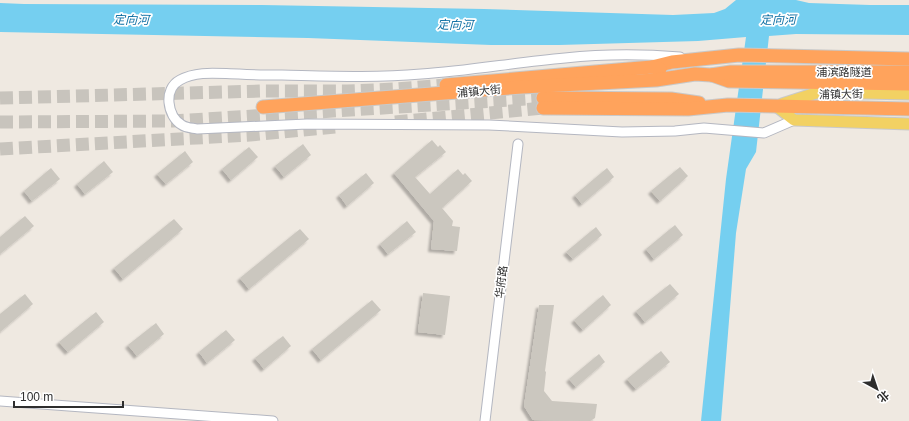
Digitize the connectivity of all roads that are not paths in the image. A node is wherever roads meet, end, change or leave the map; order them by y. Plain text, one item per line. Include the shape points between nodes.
1 (705, 59) junction
2 (909, 59) edge
3 (652, 67) junction
4 (909, 72) edge
5 (695, 74) junction
6 (777, 77) junction
7 (909, 84) edge
8 (446, 85) tunnel mouth
9 (909, 94) edge
10 (543, 103) tunnel mouth
11 (776, 106) junction
12 (263, 107) dead end
13 (909, 109) edge
14 (794, 120) junction
15 (909, 124) edge
16 (518, 144) dead end
17 (0, 401) edge
18 (273, 421) edge
19 (485, 421) edge

1 - 2 highway via 739,55
1 - 3 highway
1 - 14 street via 639,54 566,58 420,75 297,76 212,73 179,80 172,86 169,100 174,118 183,126 197,129 307,124 489,126 622,132 704,128 764,133
3 - 5 highway, 浦镇大街
3 - 8 highway, 浦镇大街
4 - 6 highway, 浦滨路隧道
5 - 6 highway, 浦镇大街
5 - 12 highway, 浦镇大街 via 656,80 522,87
6 - 7 highway
9 - 11 main road, 浦镇大街 via 819,92
10 - 11 highway, 浦镇大街 via 688,110 724,105
11 - 13 highway, 浦镇大街
11 - 14 main road
14 - 15 main road
16 - 19 street, 华府路
17 - 18 street

